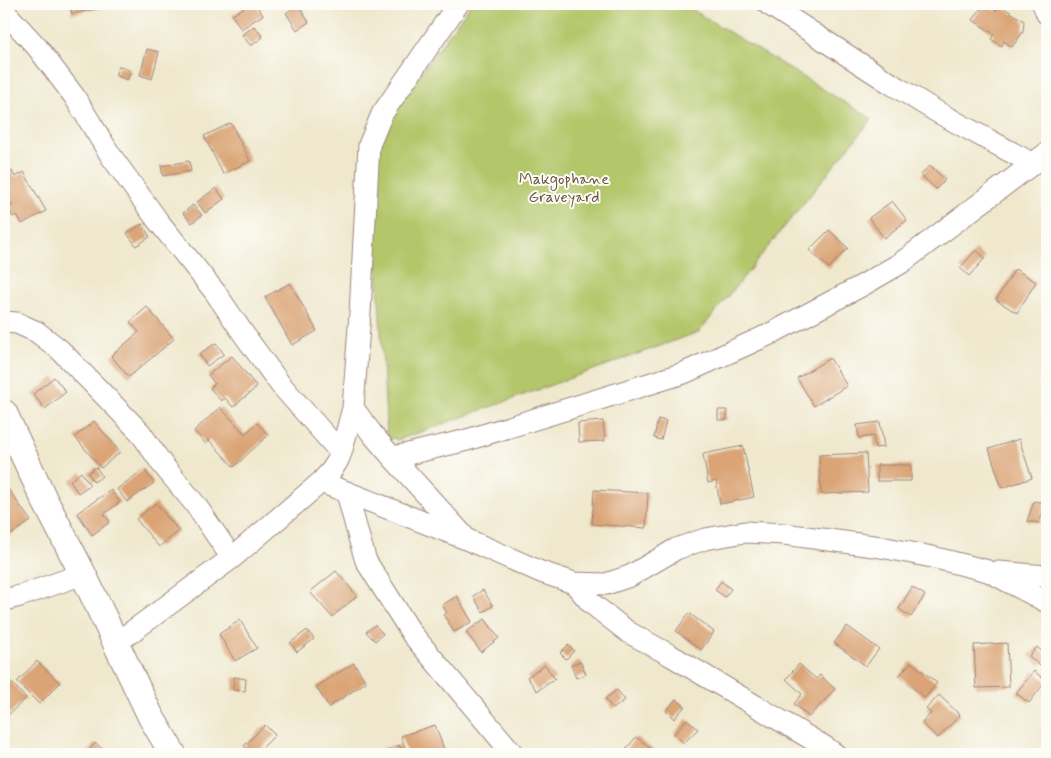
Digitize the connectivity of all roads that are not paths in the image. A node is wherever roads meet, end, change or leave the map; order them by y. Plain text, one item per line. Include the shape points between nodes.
1 (458, 4) edge
2 (768, 4) edge
3 (1042, 4) edge
4 (4, 11) edge
5 (1047, 14) edge
6 (1040, 159) edge
7 (4, 322) edge
8 (353, 408) junction
9 (4, 413) edge
10 (340, 453) junction
11 (392, 457) junction
12 (321, 482) junction
13 (347, 493) junction
14 (466, 539) junction
15 (232, 558) junction
16 (988, 572) junction
17 (83, 574) junction
18 (1047, 576) edge
19 (574, 583) junction
20 (9, 593) edge
21 (1047, 602) edge
22 (115, 644) junction
23 (173, 754) edge
24 (513, 754) edge
25 (836, 754) edge

1 - 8 street via 382,114 369,145
2 - 6 street via 939,113
3 - 5 street
4 - 10 street via 37,47 74,96 111,156 215,292 280,384
6 - 11 street via 901,263 744,346 684,373 467,440
7 - 15 street via 17,323 37,332 59,349 140,432
8 - 10 street
8 - 11 street
9 - 17 street
10 - 12 street
11 - 14 street
12 - 13 street
12 - 15 street
13 - 14 street
13 - 24 street via 366,561 412,634
14 - 19 street
15 - 22 street
16 - 18 street
16 - 19 street via 881,547 745,532 705,539 676,549 630,576 606,584
16 - 21 street
17 - 20 street
17 - 22 street
19 - 25 street via 591,603 628,632
22 - 23 street via 150,717

